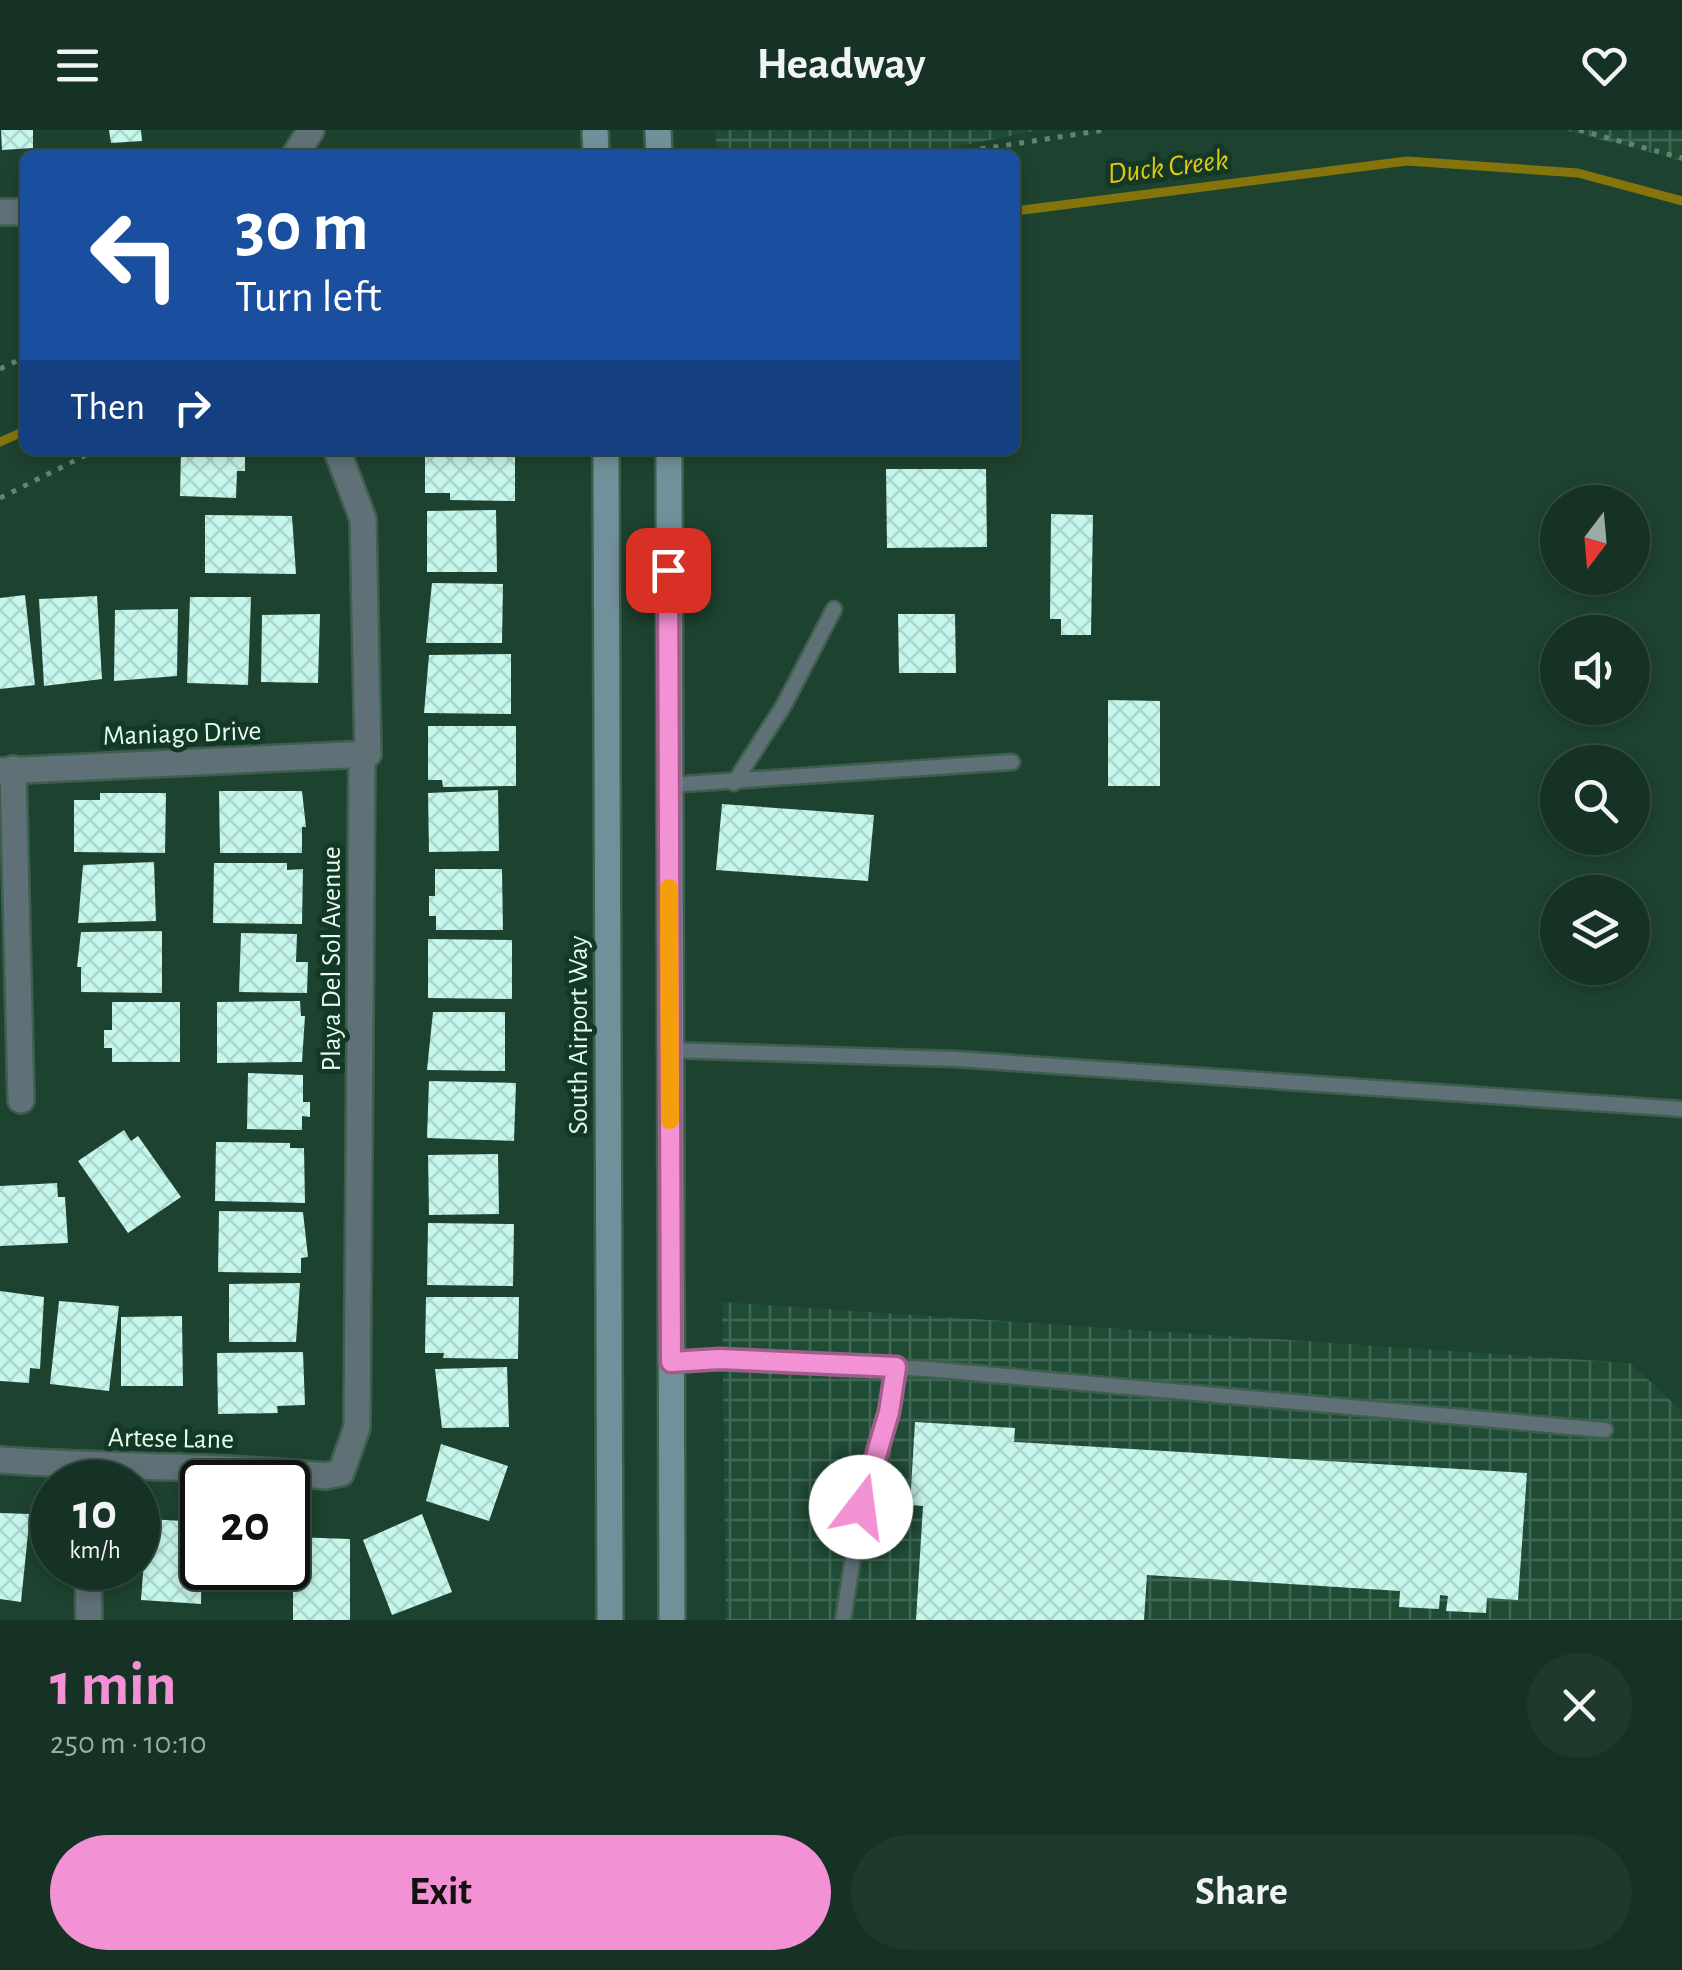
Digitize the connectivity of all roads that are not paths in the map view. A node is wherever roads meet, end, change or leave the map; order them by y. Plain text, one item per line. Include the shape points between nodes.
1 (339, 455) edge
2 (606, 455) edge
3 (669, 455) edge
4 (834, 609) dead end
5 (368, 754) junction
6 (1012, 762) dead end
7 (7, 770) edge
8 (734, 783) junction
9 (669, 785) junction
10 (670, 1050) junction
11 (21, 1100) dead end
12 (1682, 1109) edge
13 (671, 1362) junction
14 (896, 1367) junction
15 (1605, 1430) dead end
16 (0, 1460) edge
17 (30, 1465) edge
18 (160, 1469) edge
19 (341, 1473) joint
20 (88, 1590) edge
21 (89, 1620) edge
22 (610, 1620) edge
23 (672, 1620) edge
24 (843, 1620) edge

1 - 5 street, Playa Del Sol Avenue via 363,519
2 - 22 main road, South Airport Way
3 - 9 main road
4 - 8 lane
5 - 7 street, Maniago Drive
5 - 19 street, Playa Del Sol Avenue via 362,759 357,1426
6 - 8 lane
7 - 11 street
8 - 9 lane
9 - 10 main road
10 - 12 lane via 956,1059
10 - 13 main road
13 - 14 lane
13 - 23 main road
14 - 15 lane
14 - 24 lane via 861,1507
16 - 17 street, Artese Lane
18 - 19 street, Artese Lane via 220,1465
20 - 21 street

